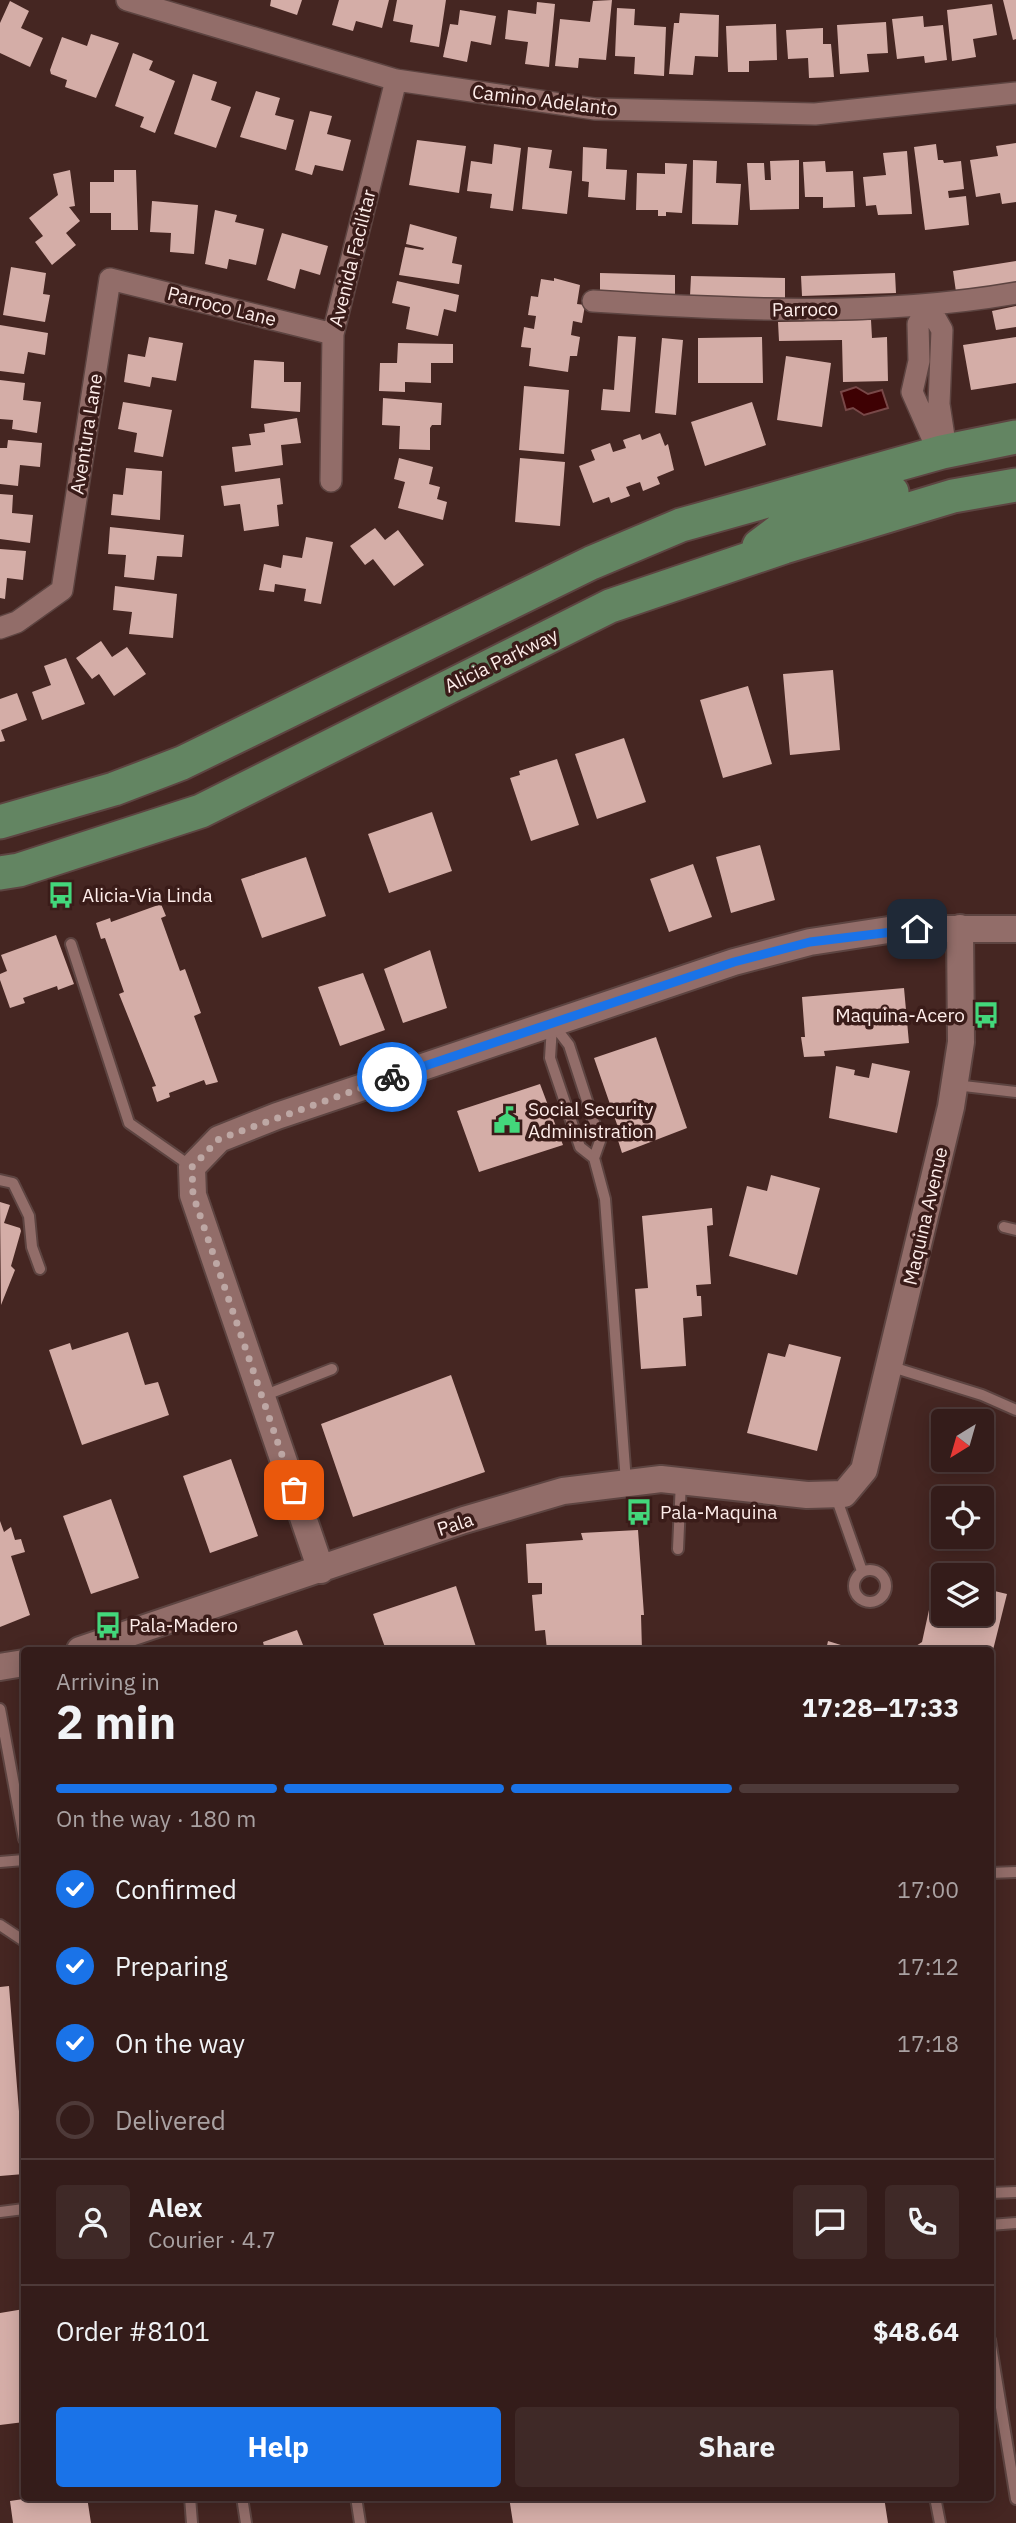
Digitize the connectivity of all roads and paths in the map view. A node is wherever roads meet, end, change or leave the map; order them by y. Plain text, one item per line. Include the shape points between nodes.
1 (127, 0) edge
2 (396, 80) junction
3 (1016, 93) edge
4 (110, 279) joint
5 (1016, 293) edge
6 (593, 301) dead end
7 (929, 307) junction
8 (334, 334) junction
9 (1016, 437) edge
10 (942, 452) junction
11 (1016, 463) edge
12 (331, 481) dead end
13 (1016, 485) edge
14 (738, 563) junction
15 (0, 628) edge
16 (0, 822) edge
17 (0, 873) edge
18 (960, 928) junction
19 (1016, 929) edge
20 (71, 944) dead end
21 (552, 1023) junction
22 (955, 1085) junction
23 (1016, 1092) edge
24 (594, 1158) junction
25 (192, 1167) junction
26 (0, 1180) edge
27 (1004, 1227) dead end
28 (1016, 1230) edge
29 (40, 1269) dead end
30 (889, 1366) junction
31 (332, 1369) dead end
32 (262, 1396) junction
33 (1016, 1410) edge
34 (681, 1481) junction
35 (626, 1482) junction
36 (839, 1494) junction
37 (678, 1549) dead end
38 (321, 1570) junction
39 (862, 1572) dead end
40 (89, 1647) edge
41 (21, 1664) edge
42 (0, 1667) edge
43 (0, 1709) edge
44 (21, 1823) edge
45 (21, 1860) edge
46 (0, 1862) edge
47 (1016, 1872) edge
48 (994, 1873) edge
49 (0, 1925) edge
50 (21, 1939) edge
51 (1016, 2192) edge
52 (994, 2193) edge
53 (21, 2209) edge
54 (0, 2212) edge
55 (1016, 2224) edge
56 (994, 2225) edge
57 (994, 2365) edge
58 (1016, 2500) edge
59 (190, 2501) edge
60 (243, 2501) edge
61 (357, 2501) edge
62 (936, 2501) edge
63 (192, 2523) edge
64 (246, 2523) edge
65 (360, 2523) edge
66 (940, 2523) edge

1 - 2 street, Camino Adelanto
2 - 3 street, Camino Adelanto via 595,109 815,114
2 - 8 street, Avenida Facilitar
4 - 8 street, Parroco Lane
4 - 15 street, Aventura Lane via 62,590 17,622
5 - 7 street, Parroco
6 - 7 street, Parroco via 766,309
7 - 10 street via 918,324 919,361 912,392 934,444
8 - 12 street, Avenida Facilitar
9 - 10 main road
10 - 11 main road via 983,464
10 - 14 main road via 897,491 800,515
10 - 16 main road via 681,525 591,564 182,763 114,789
13 - 14 main road, Alicia Parkway via 953,496
14 - 17 main road, Alicia Parkway via 610,606 201,811
18 - 19 street
18 - 21 street via 895,929 810,942 734,962
18 - 22 street, Maquina Avenue via 961,1042
20 - 25 lane via 129,1123
21 - 24 lane via 569,1045 600,1140
21 - 24 lane via 550,1058 580,1147
21 - 25 street via 219,1139
22 - 23 lane
22 - 30 street, Maquina Avenue
24 - 35 lane via 605,1199
25 - 32 street via 193,1195
26 - 29 lane via 13,1183 29,1216
27 - 28 lane
30 - 33 lane
30 - 36 street, Maquina Avenue via 864,1470
31 - 32 lane
32 - 38 street
34 - 35 street, Pala
34 - 36 street, Pala via 807,1495
34 - 37 lane
35 - 38 street, Pala via 563,1491
36 - 39 lane
38 - 40 street, Pala
41 - 42 street
43 - 44 lane
45 - 46 lane
47 - 48 lane
49 - 50 lane
51 - 52 lane
53 - 54 lane
55 - 56 lane
57 - 58 lane
59 - 63 lane
60 - 64 lane
61 - 65 lane
62 - 66 lane

